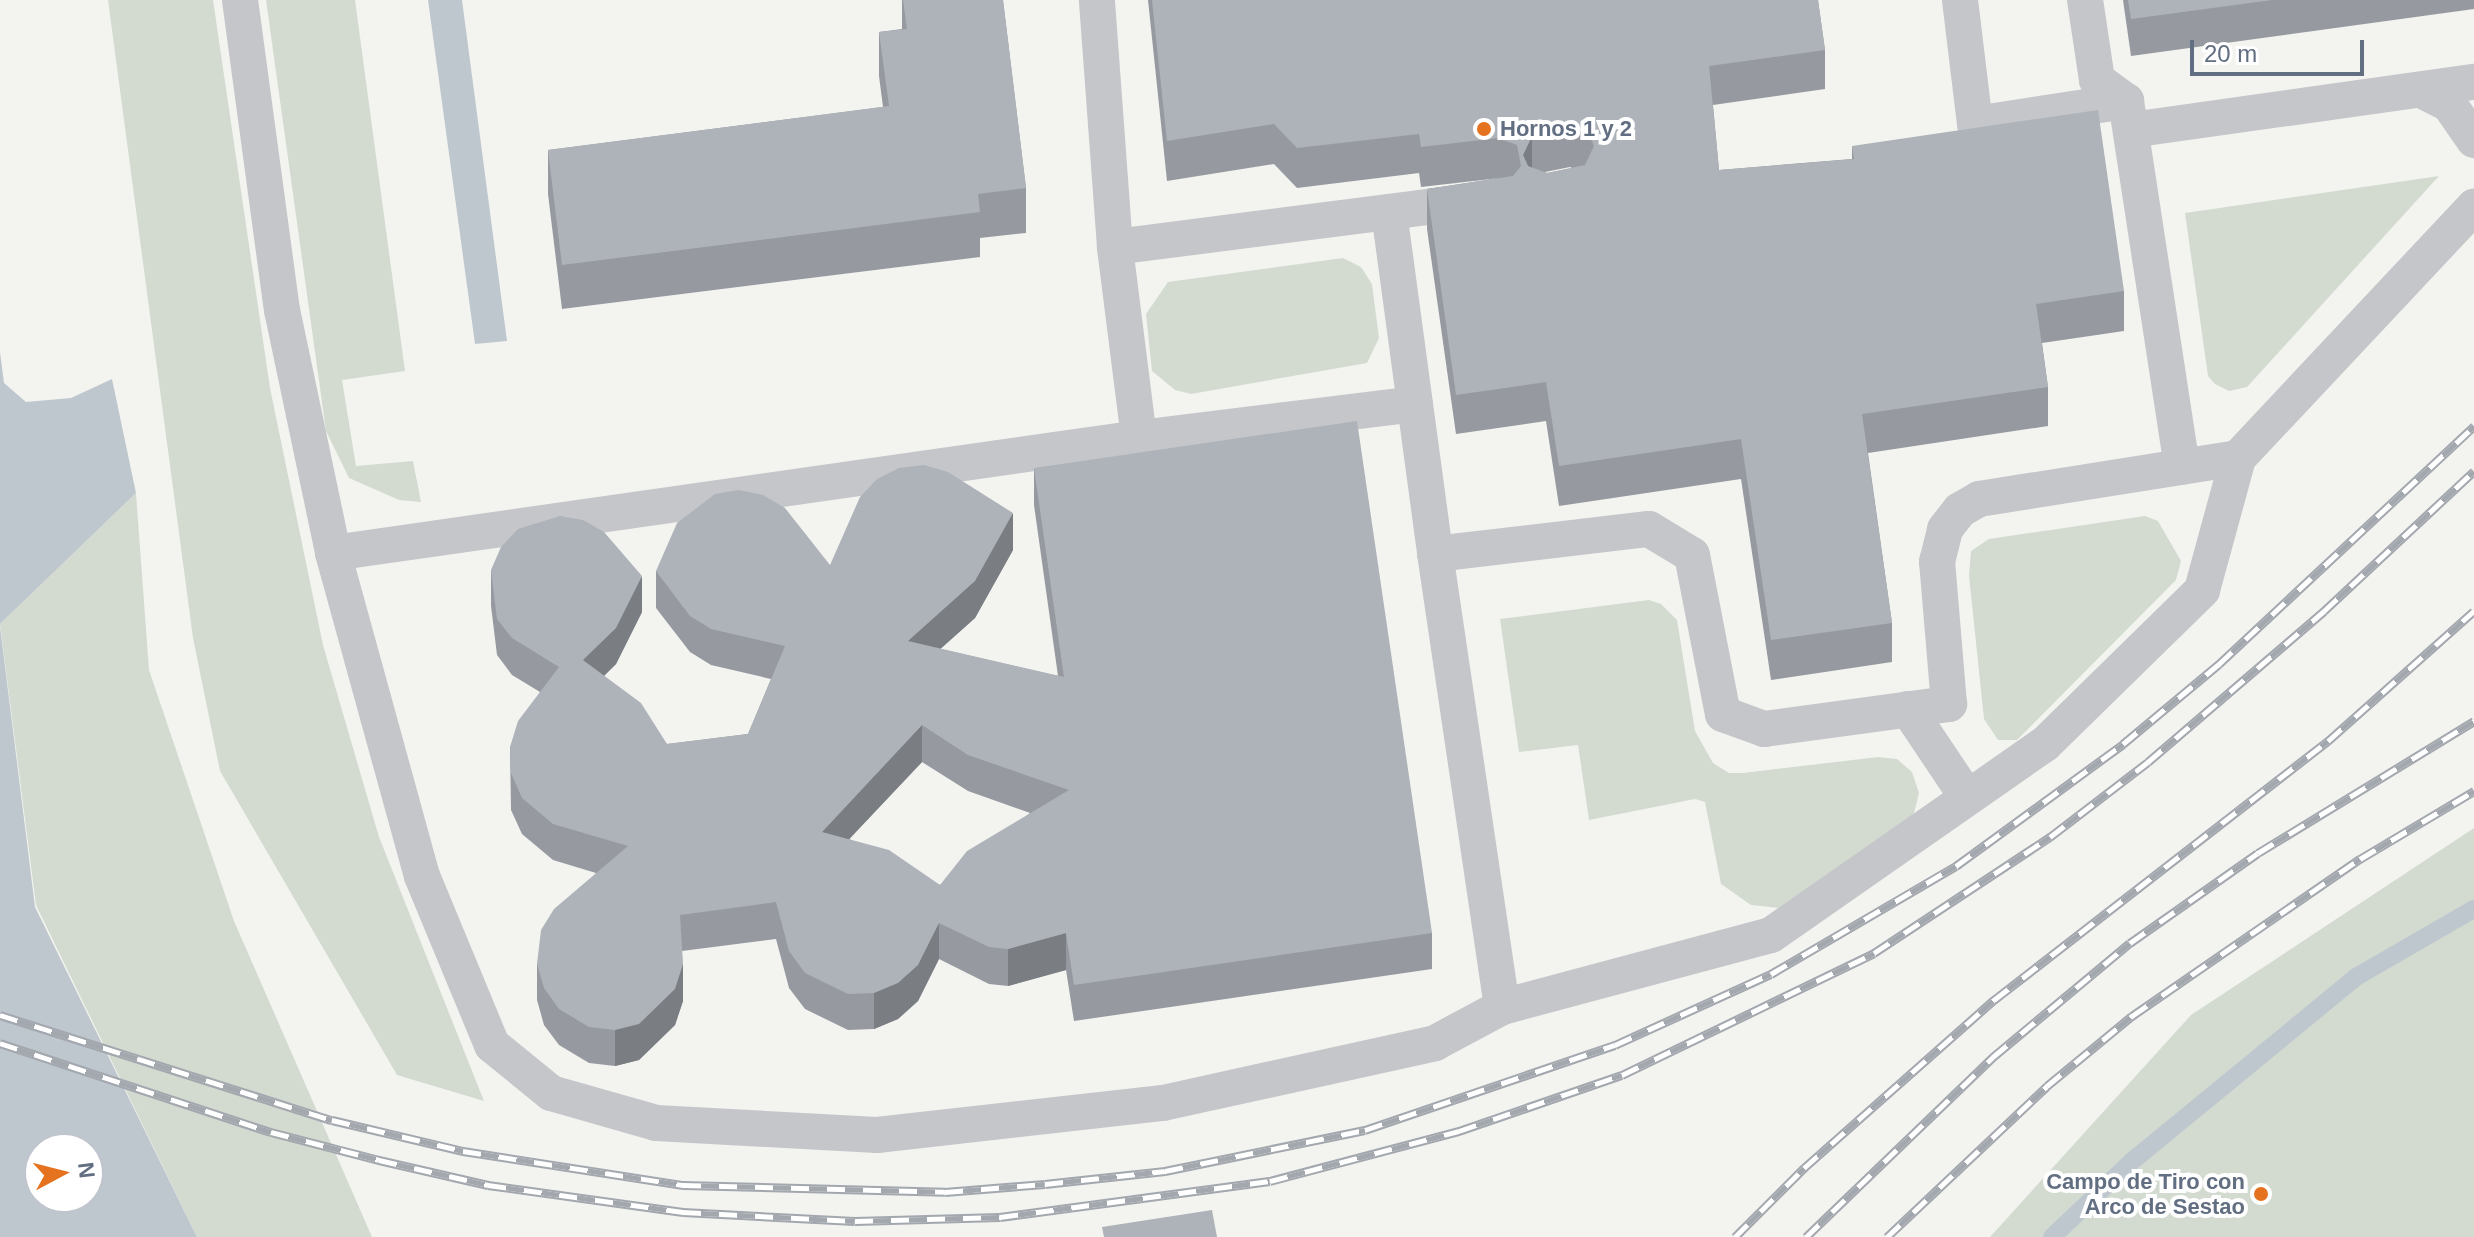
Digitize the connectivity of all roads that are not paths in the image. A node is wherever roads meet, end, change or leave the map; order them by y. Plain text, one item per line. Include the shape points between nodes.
1 (240, 0) edge
2 (1097, 0) edge
3 (1960, 0) edge
4 (2085, 0) edge
5 (2474, 82) edge
6 (2421, 90) junction
7 (2129, 115) junction
8 (2474, 140) edge
9 (1501, 198) edge
10 (2474, 207) edge
11 (1389, 212) junction
12 (1115, 247) junction
13 (1415, 404) junction
14 (1139, 438) junction
15 (2238, 458) junction
16 (2182, 467) junction
17 (333, 553) junction
18 (1435, 554) junction
19 (1908, 709) junction
20 (1967, 797) junction
21 (1502, 1007) junction

1 - 17 lane via 282,310
2 - 12 lane
3 - 7 lane via 1975,124
4 - 7 lane via 2097,80
5 - 6 lane
6 - 7 lane
6 - 8 lane via 2449,104
7 - 16 lane
9 - 11 lane
10 - 15 lane
11 - 12 lane
11 - 13 lane
12 - 14 lane
13 - 14 lane
13 - 18 lane
14 - 17 lane
15 - 16 lane
15 - 20 lane via 2202,590 2045,744
16 - 19 lane via 1979,499 1960,510 1945,529 1937,562 1949,704
17 - 21 lane via 422,876 492,1045 551,1093 656,1123 877,1135 1163,1103 1435,1043
18 - 19 lane via 1649,529 1692,555 1723,714 1764,729
18 - 21 lane
19 - 20 lane
20 - 21 lane via 1771,935

